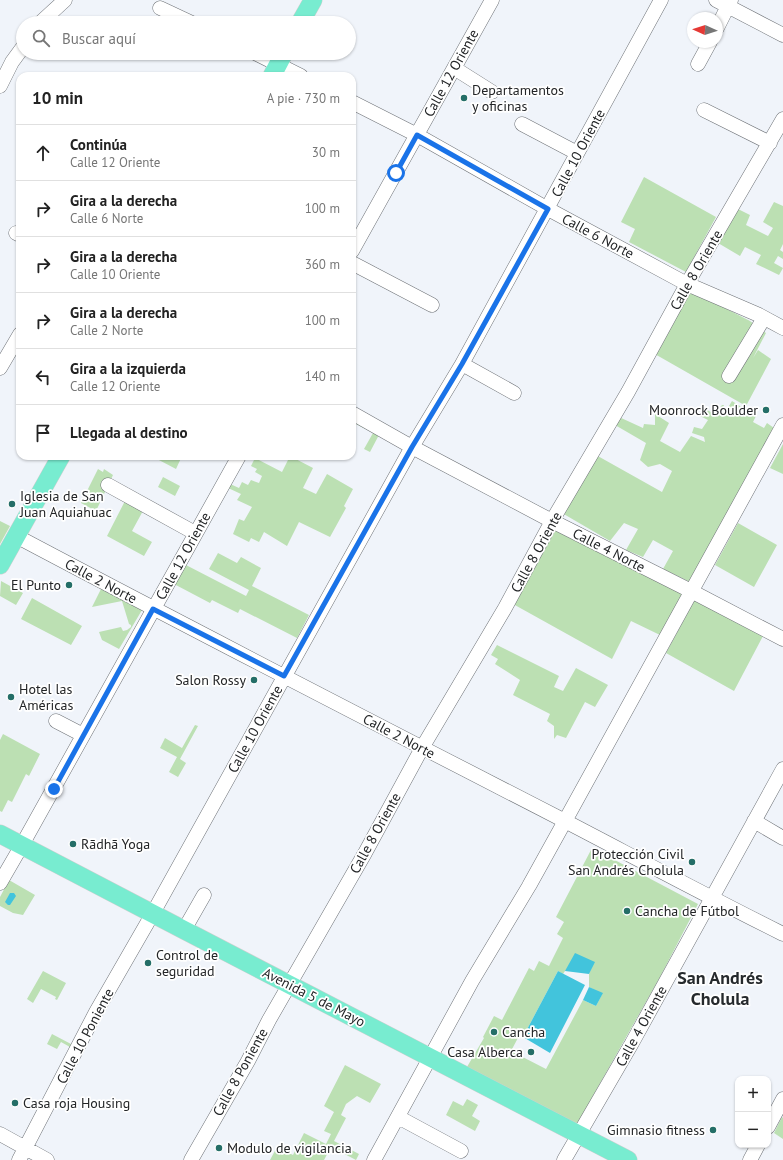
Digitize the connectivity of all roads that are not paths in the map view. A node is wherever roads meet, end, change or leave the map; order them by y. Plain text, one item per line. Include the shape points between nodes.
1 (65, 0) edge
2 (313, 0) edge
3 (492, 0) edge
4 (661, 0) edge
5 (725, 2) edge
6 (160, 8) dead end
7 (722, 12) edge
8 (48, 16) edge
9 (177, 16) edge
10 (304, 16) edge
11 (783, 35) edge
12 (707, 48) edge
13 (16, 57) edge
14 (278, 64) edge
15 (698, 64) dead end
16 (454, 68) junction
17 (293, 72) edge
18 (0, 86) edge
19 (492, 92) dead end
20 (356, 104) edge
21 (704, 110) dead end
22 (783, 119) edge
23 (522, 124) dead end
24 (417, 135) junction
25 (770, 143) junction
26 (577, 153) junction
27 (548, 209) junction
28 (356, 244) edge
29 (356, 265) edge
30 (687, 284) junction
31 (432, 305) dead end
32 (764, 318) junction
33 (783, 328) edge
34 (16, 341) edge
35 (462, 364) junction
36 (0, 368) edge
37 (729, 376) dead end
38 (514, 393) dead end
39 (356, 415) edge
40 (783, 425) edge
41 (412, 447) junction
42 (59, 460) edge
43 (237, 460) edge
44 (108, 485) dead end
45 (552, 521) junction
46 (195, 533) junction
47 (16, 536) junction
48 (0, 565) edge
49 (691, 591) junction
50 (153, 609) junction
51 (783, 639) edge
52 (284, 676) junction
53 (56, 721) dead end
54 (83, 735) junction
55 (422, 748) junction
56 (783, 769) edge
57 (565, 821) junction
58 (754, 821) junction
59 (0, 834) edge
60 (783, 838) edge
61 (22, 845) junction
62 (0, 882) edge
63 (204, 895) dead end
64 (712, 899) junction
65 (153, 914) junction
66 (184, 930) junction
67 (783, 934) edge
68 (289, 984) junction
69 (430, 1057) junction
70 (783, 1099) edge
71 (398, 1117) junction
72 (775, 1122) edge
73 (0, 1134) edge
74 (579, 1134) junction
75 (756, 1148) edge
76 (461, 1151) dead end
77 (22, 1154) edge
78 (47, 1160) edge
79 (191, 1160) edge
80 (374, 1160) edge
81 (564, 1160) edge
82 (628, 1160) edge
83 (750, 1160) edge

1 - 8 street
2 - 10 main road
3 - 16 street, Calle 12 Oriente
4 - 26 street, Calle 10 Oriente
5 - 7 street
5 - 11 street
6 - 9 street
12 - 15 street
13 - 18 street
14 - 17 street
16 - 19 street
16 - 24 street, Calle 12 Oriente
20 - 24 street, Calle 6 Norte
21 - 25 street
22 - 25 street, Calle 8 Oriente
23 - 26 street
24 - 27 street, Calle 6 Norte
24 - 28 street, Calle 12 Oriente
25 - 30 street, Calle 8 Oriente
26 - 27 street, Calle 10 Oriente
27 - 30 street, Calle 6 Norte
27 - 35 street, Calle 10 Oriente
29 - 31 street
30 - 32 street, Calle 6 Norte
30 - 45 street, Calle 8 Oriente via 628,392
32 - 33 street, Calle 6 Norte
32 - 37 street
34 - 36 street
35 - 38 street
35 - 41 street, Calle 10 Oriente
39 - 41 street, Calle 4 Norte
40 - 49 street
41 - 45 street, Calle 4 Norte
41 - 52 street, Calle 10 Oriente
42 - 47 main road
43 - 46 street, Calle 12 Oriente
44 - 46 street
45 - 49 street, Calle 4 Norte
45 - 55 street, Calle 8 Oriente via 505,608
46 - 50 street, Calle 12 Oriente
47 - 48 main road
47 - 50 street, Calle 2 Norte
49 - 51 street, Calle 4 Norte
49 - 57 street
50 - 52 street, Calle 2 Norte
50 - 54 street, Calle 12 Oriente
52 - 55 street, Calle 2 Norte
52 - 65 street, Calle 10 Oriente
53 - 54 street
54 - 61 street, Calle 12 Oriente
55 - 57 street, Calle 2 Norte
55 - 68 street, Calle 8 Oriente
56 - 58 street, Calle 4 Oriente
57 - 64 street, Calle 2 Norte
57 - 69 street
58 - 60 street
58 - 64 street, Calle 4 Oriente
59 - 61 main road, Avenida 5 de Mayo
61 - 62 street, Calle 12 Oriente
61 - 65 main road, Avenida 5 de Mayo
63 - 66 street
64 - 67 street, Calle 2 Norte
64 - 74 street, Calle 4 Oriente
65 - 66 main road, Avenida 5 de Mayo
65 - 77 street, Calle 10 Poniente via 96,1012
66 - 68 main road, Avenida 5 de Mayo
68 - 69 main road, Avenida 5 de Mayo
68 - 79 street, Calle 8 Poniente
69 - 71 street
69 - 74 main road, Avenida 5 de Mayo
70 - 72 street
71 - 76 street
71 - 80 street
73 - 77 street
74 - 81 street, Calle 4 Oriente
74 - 82 main road, Avenida 5 de Mayo
75 - 83 street
77 - 78 street

